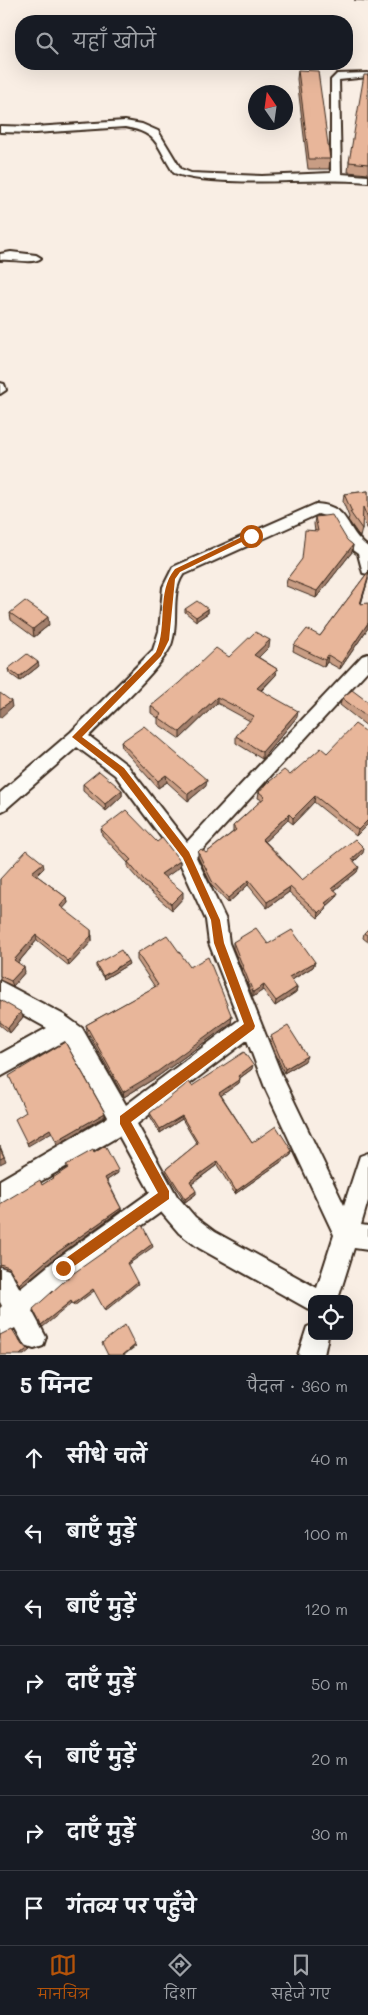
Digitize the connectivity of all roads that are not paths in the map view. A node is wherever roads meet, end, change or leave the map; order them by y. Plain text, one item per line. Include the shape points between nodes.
1 (368, 75) edge
2 (0, 129) edge
3 (336, 176) junction
4 (368, 179) edge
5 (0, 257) edge
6 (36, 258) dead end
7 (368, 569) edge
8 (368, 660) edge
9 (77, 737) junction
10 (0, 804) edge
11 (186, 855) junction
12 (0, 992) edge
13 (250, 1026) junction
14 (67, 1028) junction
15 (0, 1066) edge
16 (124, 1120) junction
17 (368, 1164) edge
18 (0, 1193) edge
19 (165, 1195) junction
20 (357, 1236) edge
21 (0, 1279) edge
22 (328, 1295) edge
23 (308, 1297) edge
24 (18, 1309) junction
25 (0, 1325) edge
26 (34, 1337) dead end
27 (315, 1340) edge
28 (311, 1355) edge

1 - 3 street via 337,76 334,80
2 - 3 street via 125,124 142,127 155,134 177,171 190,176 262,179
3 - 4 street
5 - 6 street
7 - 9 street via 365,552 352,541 338,515 328,509 316,509 178,571 169,587 165,640 159,654
8 - 11 street
9 - 10 street
9 - 11 street via 121,770
11 - 13 street via 216,920 219,943
12 - 14 street
13 - 16 street
13 - 20 street via 274,1082
14 - 15 street
14 - 16 street via 81,1043
16 - 18 street
16 - 19 street
17 - 20 street
19 - 23 street via 187,1225 207,1240
19 - 24 street via 63,1268
20 - 22 street
21 - 24 street
24 - 25 street
24 - 26 street
27 - 28 street

